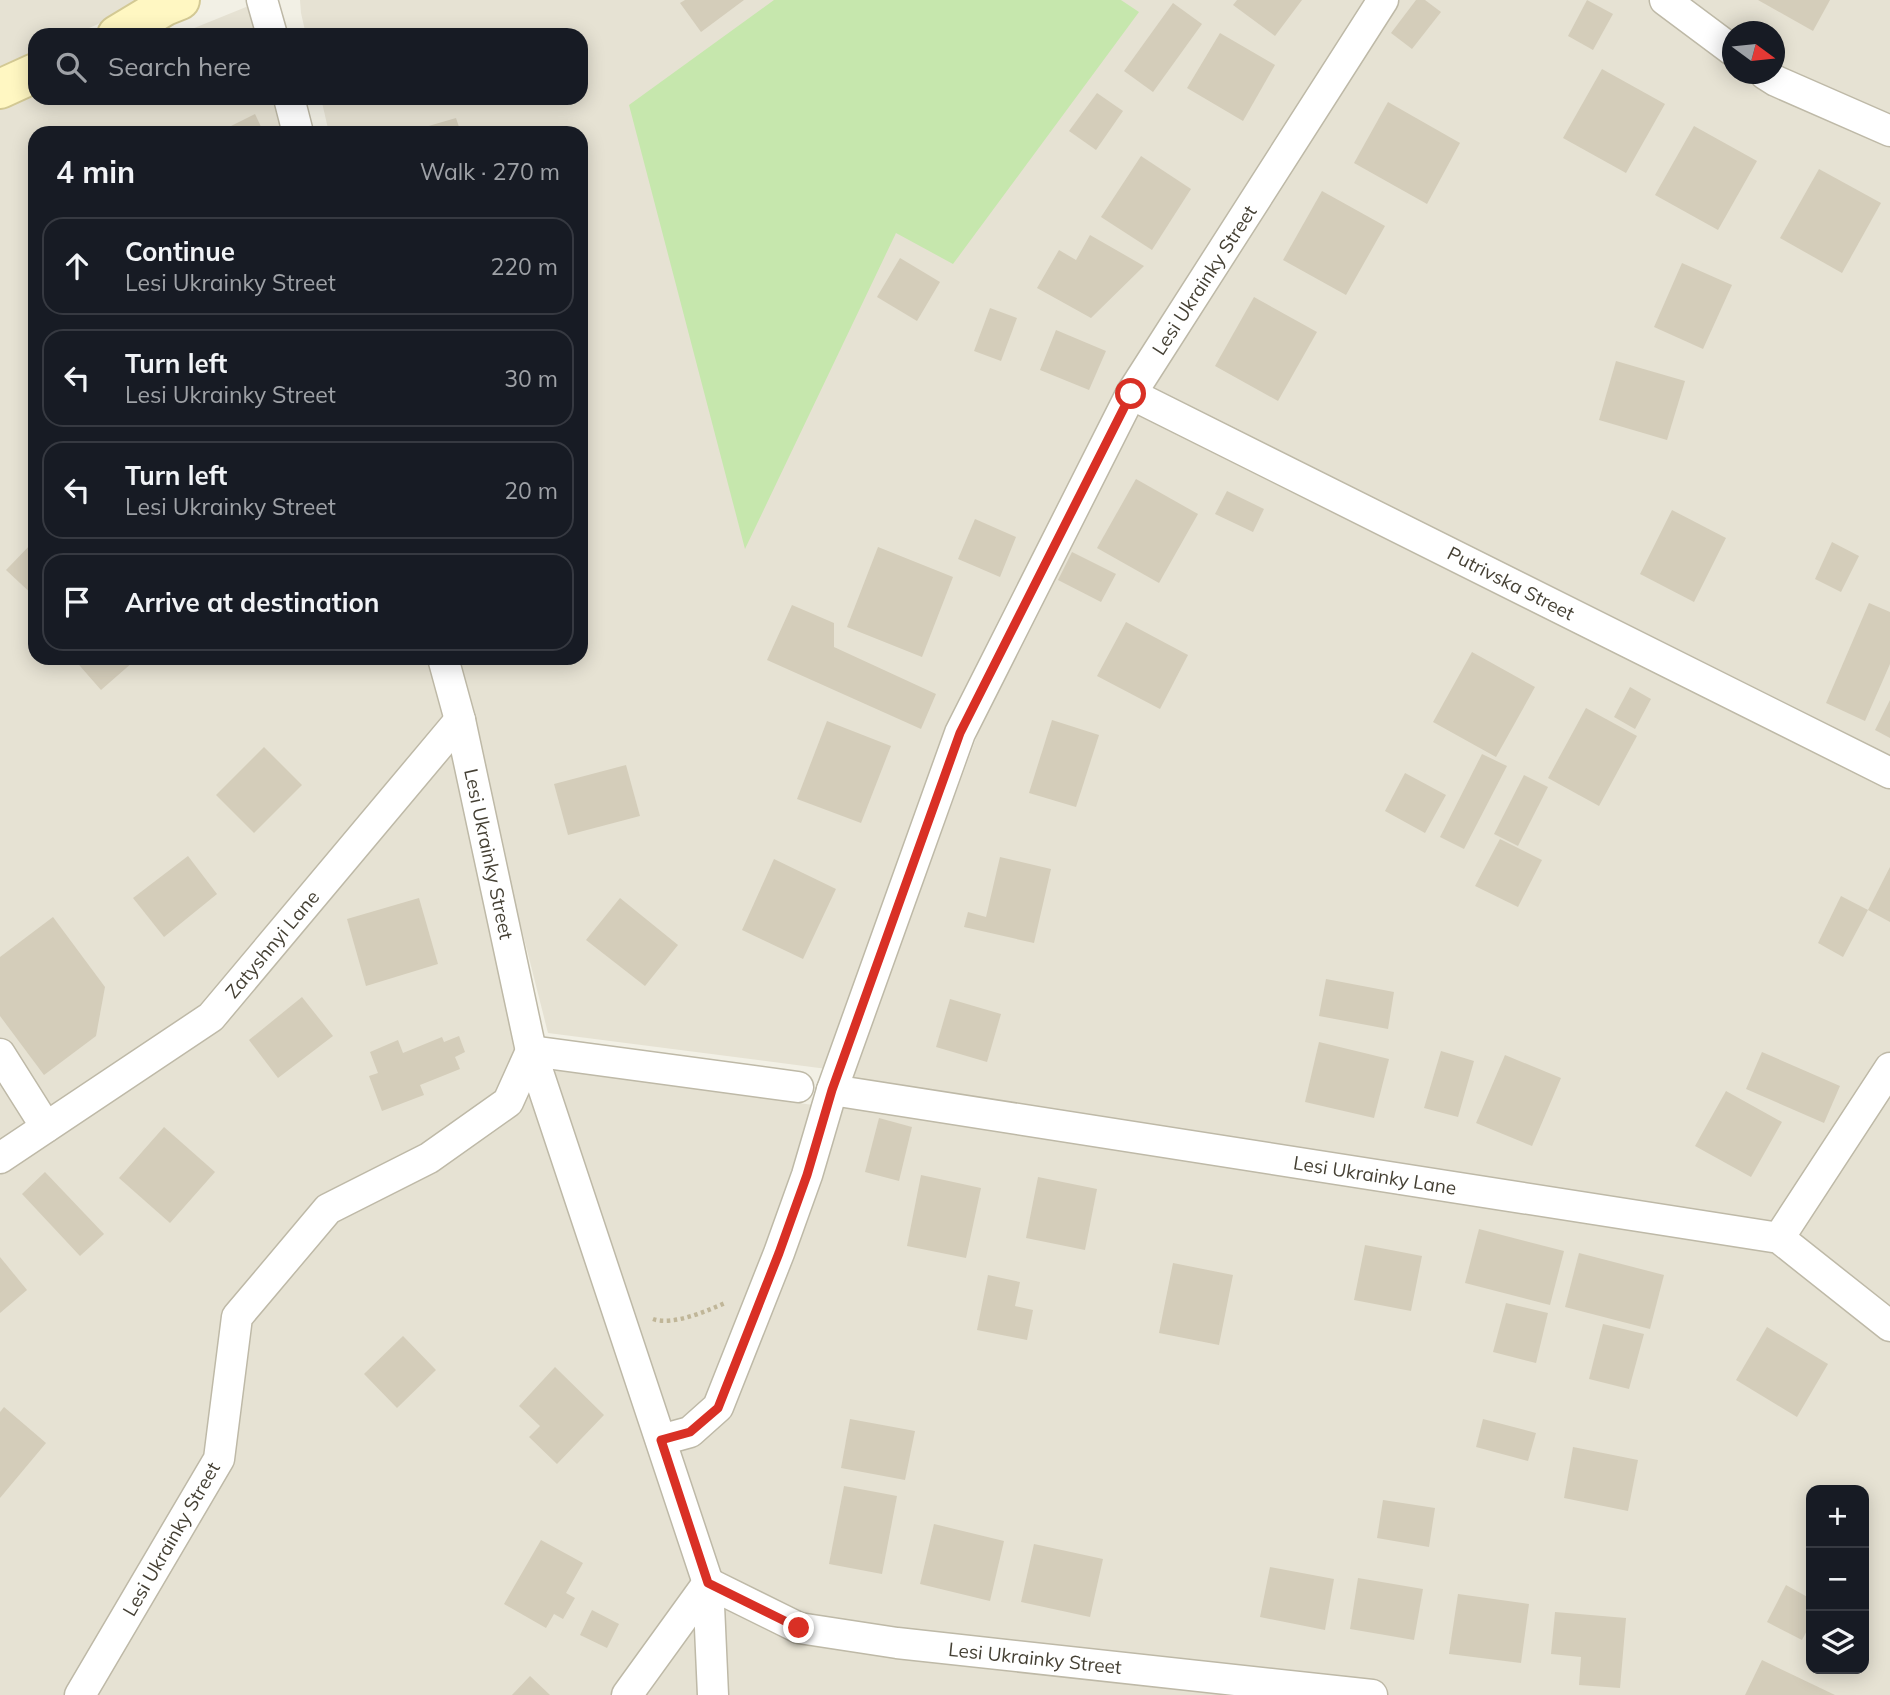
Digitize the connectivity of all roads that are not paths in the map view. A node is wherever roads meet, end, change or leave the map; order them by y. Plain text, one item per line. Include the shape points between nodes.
1 (180, 0) edge
2 (262, 0) edge
3 (1383, 0) edge
4 (1665, 0) edge
5 (129, 28) edge
6 (270, 28) edge
7 (1722, 43) edge
8 (28, 76) edge
9 (1783, 84) edge
10 (0, 89) edge
11 (291, 105) edge
12 (296, 126) edge
13 (1890, 131) edge
14 (1131, 394) junction
15 (445, 665) edge
16 (460, 720) junction
17 (1890, 773) edge
18 (531, 1051) junction
19 (0, 1054) edge
20 (1890, 1068) edge
21 (798, 1087) dead end
22 (832, 1090) junction
23 (46, 1127) junction
24 (0, 1158) edge
25 (1779, 1238) junction
26 (1890, 1326) edge
27 (661, 1440) junction
28 (708, 1583) junction
29 (79, 1695) edge
30 (627, 1695) edge
31 (713, 1695) edge
32 (1372, 1695) edge

1 - 5 main road
2 - 6 street
3 - 14 street, Lesi Ukrainky Street
4 - 7 street
8 - 10 main road
9 - 13 street
11 - 12 street
14 - 17 street, Putrivska Street
14 - 22 street, Lesi Ukrainky Street via 960,733
15 - 16 street, Lesi Ukrainky Street
16 - 18 street, Lesi Ukrainky Street
16 - 23 street, Zatyshnyi Lane via 211,1017
18 - 21 street
18 - 27 street, Lesi Ukrainky Street
18 - 29 street, Lesi Ukrainky Street via 508,1102 429,1158 328,1209 237,1317 219,1459
19 - 23 street
20 - 25 street
22 - 25 street, Lesi Ukrainky Lane
22 - 27 street, Lesi Ukrainky Street via 807,1175 718,1408 690,1432
23 - 24 street, Zatyshnyi Lane
25 - 26 street, Lesi Ukrainky Lane
27 - 28 street, Lesi Ukrainky Street
28 - 30 street
28 - 31 street, Lesi Ukrainky Street
28 - 32 street, Lesi Ukrainky Street via 799,1628 910,1645

